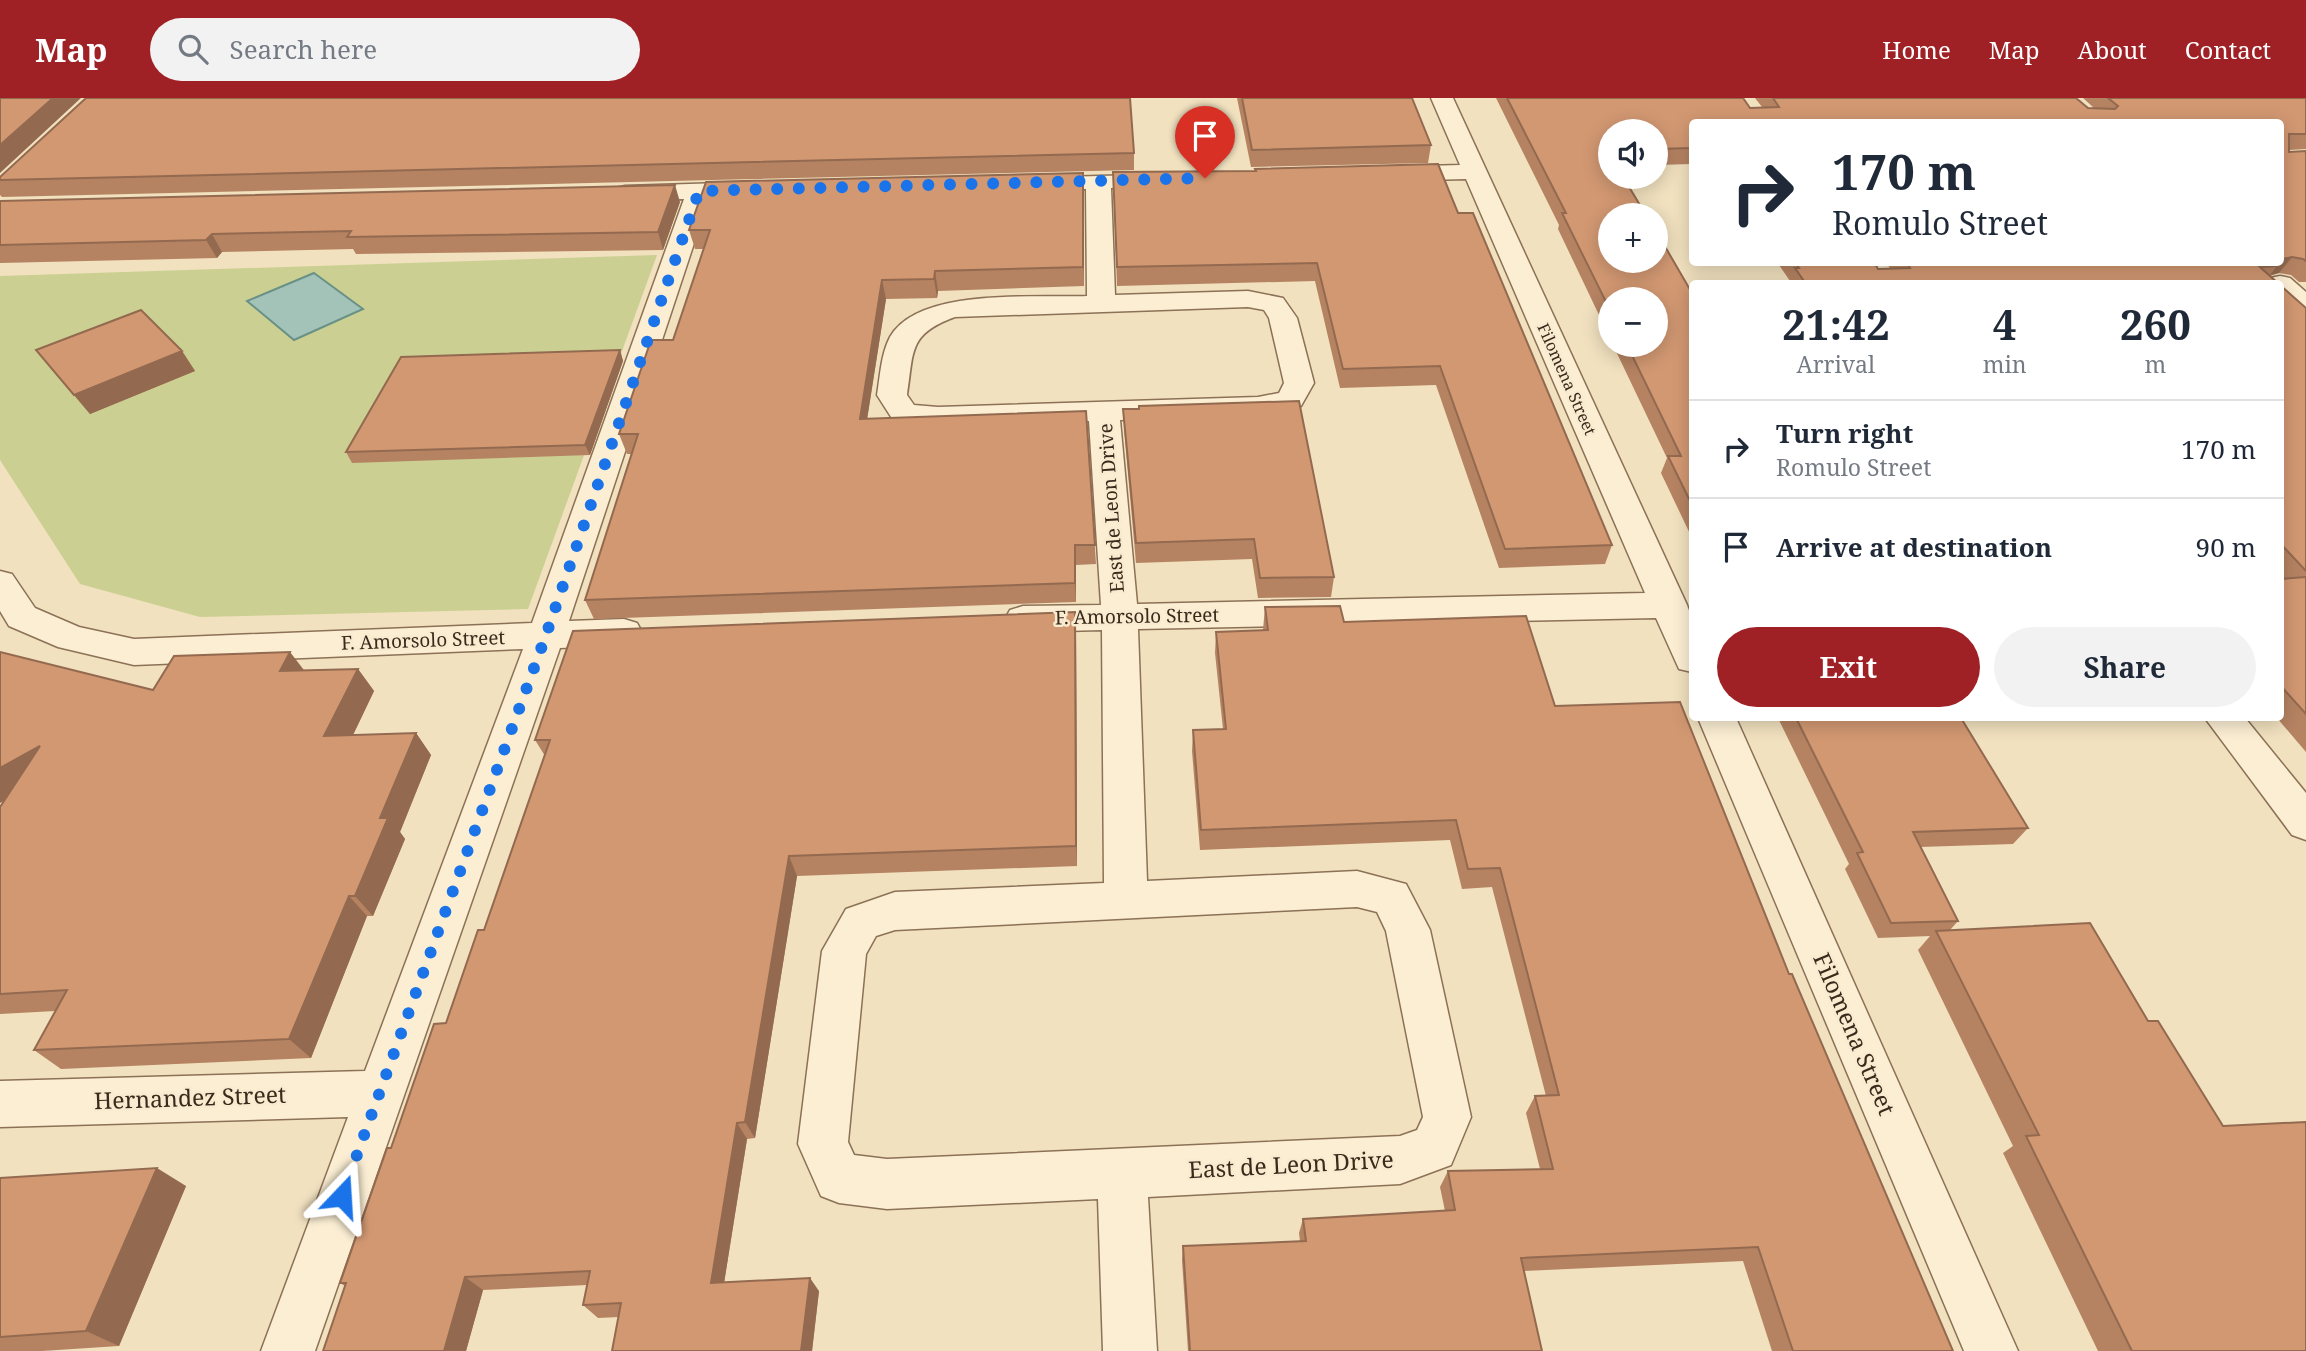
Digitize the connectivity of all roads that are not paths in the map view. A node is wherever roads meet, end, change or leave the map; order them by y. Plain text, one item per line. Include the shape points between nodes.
1 (1442, 98) edge
2 (1474, 172) junction
3 (1362, 174) edge
4 (1195, 178) edge
5 (1098, 181) junction
6 (1007, 183) edge
7 (780, 189) edge
8 (699, 191) junction
9 (601, 193) edge
10 (2284, 287) edge
11 (1101, 304) junction
12 (2306, 306) edge
13 (1104, 410) junction
14 (0, 583) edge
15 (1669, 605) junction
16 (1119, 616) junction
17 (994, 620) edge
18 (658, 631) edge
19 (546, 635) junction
20 (1689, 652) edge
21 (1718, 721) edge
22 (2226, 721) edge
23 (2306, 823) edge
24 (1126, 901) junction
25 (379, 1093) junction
26 (0, 1104) edge
27 (1122, 1173) junction
28 (288, 1351) edge
29 (1130, 1351) edge
30 (1991, 1351) edge

1 - 2 street, Filomena Street
2 - 3 street
2 - 15 street, Filomena Street
4 - 5 street
5 - 6 street
5 - 11 street
7 - 8 street
8 - 9 street
8 - 19 street
10 - 12 street
11 - 13 street, East de Leon Drive via 1248,299 1273,304 1283,318 1300,383 1290,400 1258,406
11 - 13 street, East de Leon Drive via 952,309 922,318 903,335 892,396 904,414
13 - 16 street, East de Leon Drive
14 - 19 street, F. Amorsolo Street via 22,617 71,638 134,652
15 - 16 street, F. Amorsolo Street
15 - 20 street, Filomena Street
16 - 17 street, F. Amorsolo Street
16 - 24 street, East de Leon Drive
18 - 19 street, F. Amorsolo Street
19 - 25 street
21 - 30 street, Filomena Street
22 - 23 street
24 - 27 street, East de Leon Drive via 895,911 861,922 844,951 823,1144 839,1178 887,1184
24 - 27 street, East de Leon Drive via 1357,890 1391,897 1408,930 1447,1117 1434,1148 1400,1160
25 - 26 street, Hernandez Street
25 - 28 street
27 - 29 street

